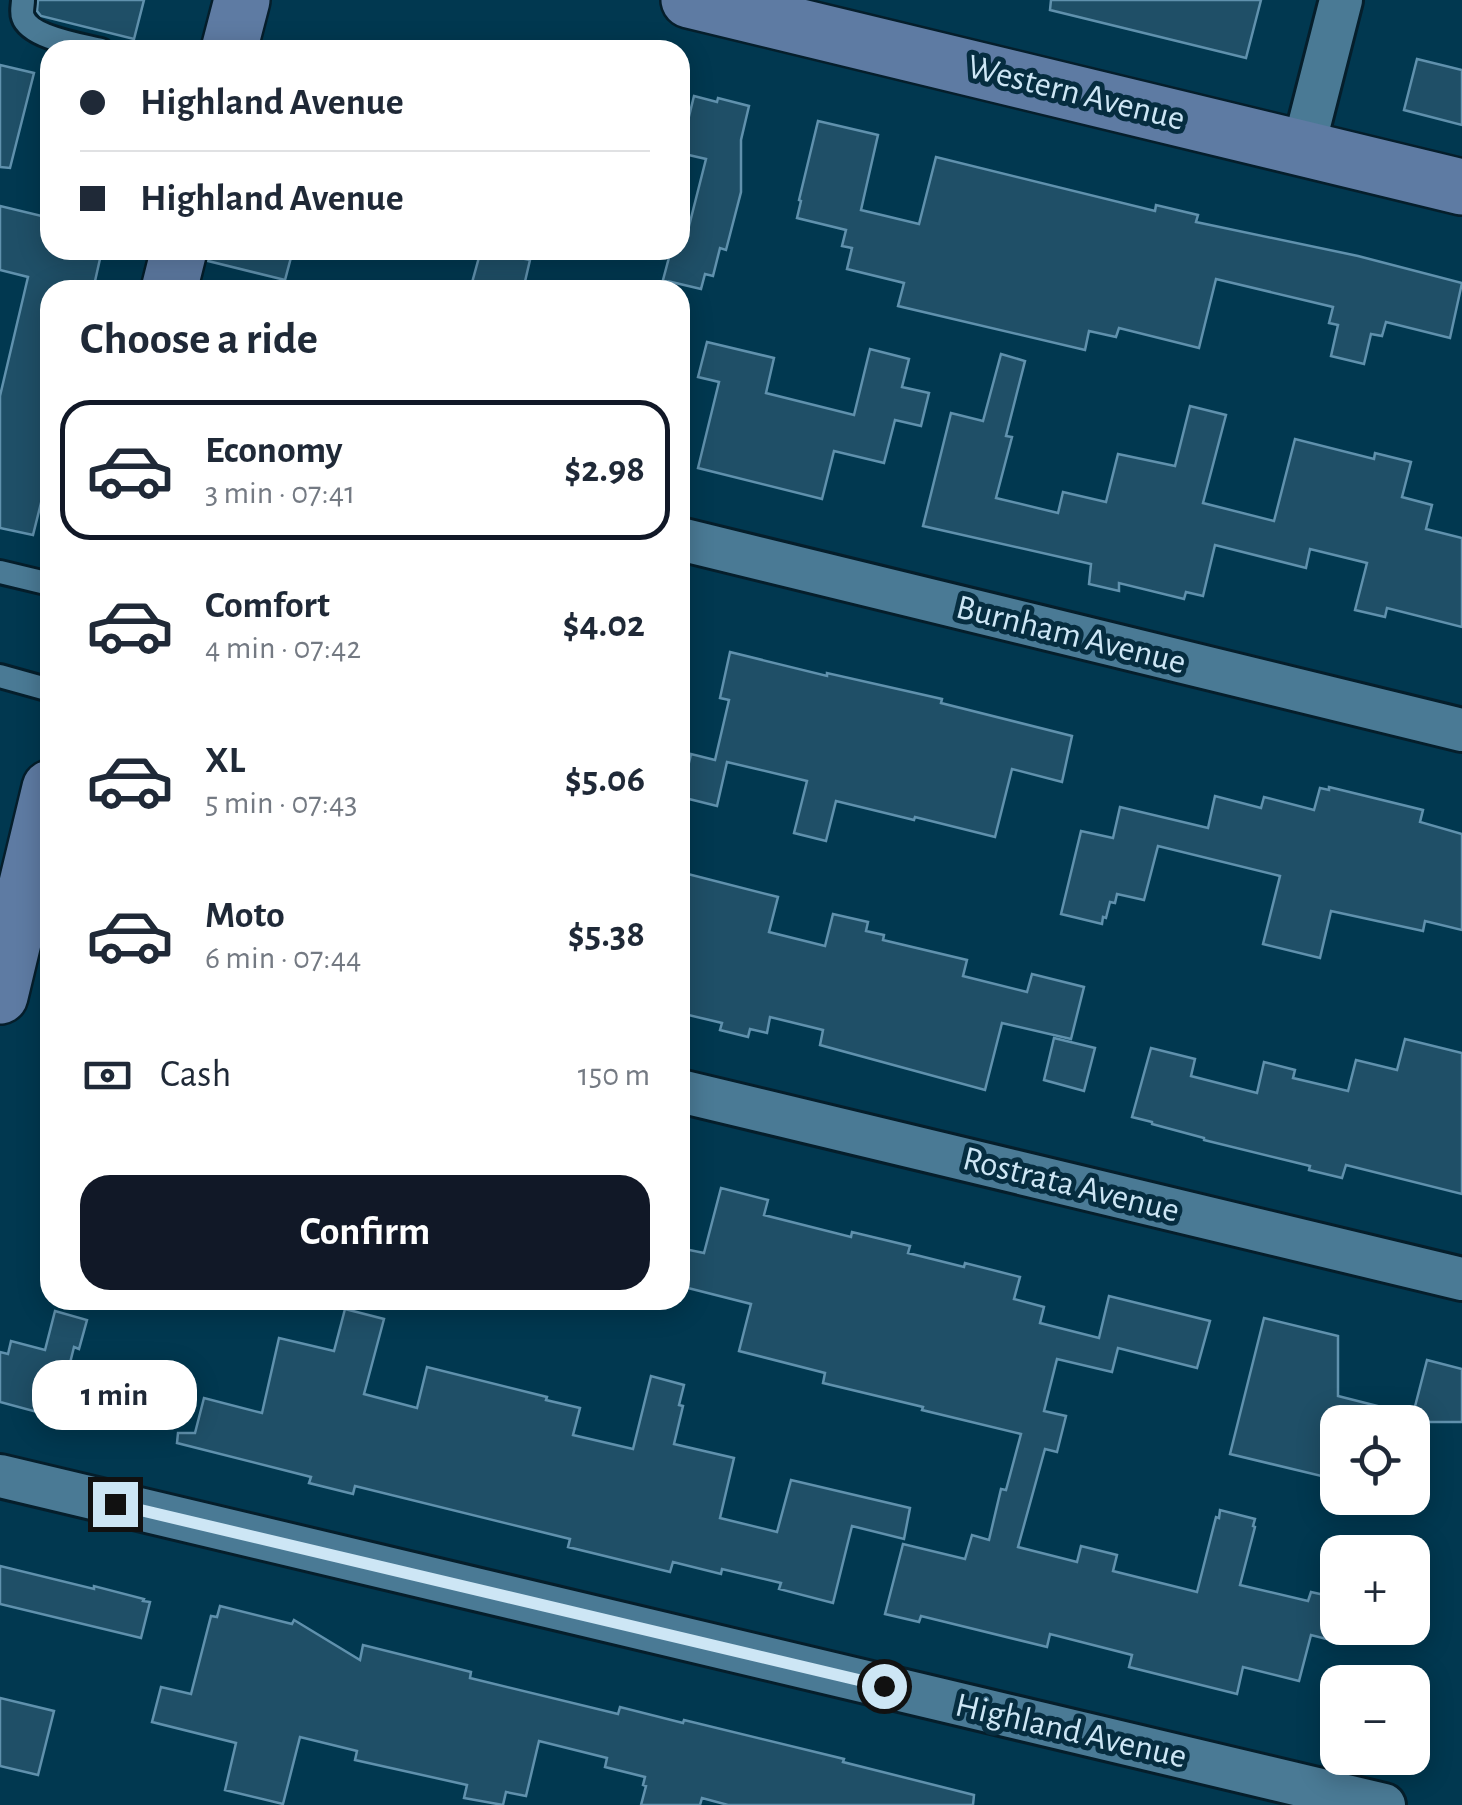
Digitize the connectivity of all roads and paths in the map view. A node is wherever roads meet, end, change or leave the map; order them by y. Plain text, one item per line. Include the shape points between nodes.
1 (23, 0) edge
2 (242, 0) edge
3 (689, 0) edge
4 (1341, 0) edge
5 (61, 40) edge
6 (232, 40) edge
7 (1303, 148) junction
8 (1462, 186) edge
9 (690, 541) edge
10 (0, 572) edge
11 (40, 582) edge
12 (0, 676) edge
13 (40, 687) edge
14 (1462, 730) edge
15 (40, 875) edge
16 (33, 936) edge
17 (0, 992) edge
18 (690, 1094) edge
19 (1462, 1279) edge
20 (0, 1476) edge
21 (1384, 1805) edge

1 - 5 lane via 26,23
2 - 6 main road
3 - 7 main road, Western Avenue
4 - 7 street
7 - 8 main road, Western Avenue
9 - 14 street, Burnham Avenue
10 - 11 lane
12 - 13 lane
15 - 16 main road
16 - 17 main road
18 - 19 street, Rostrata Avenue
20 - 21 street, Highland Avenue

